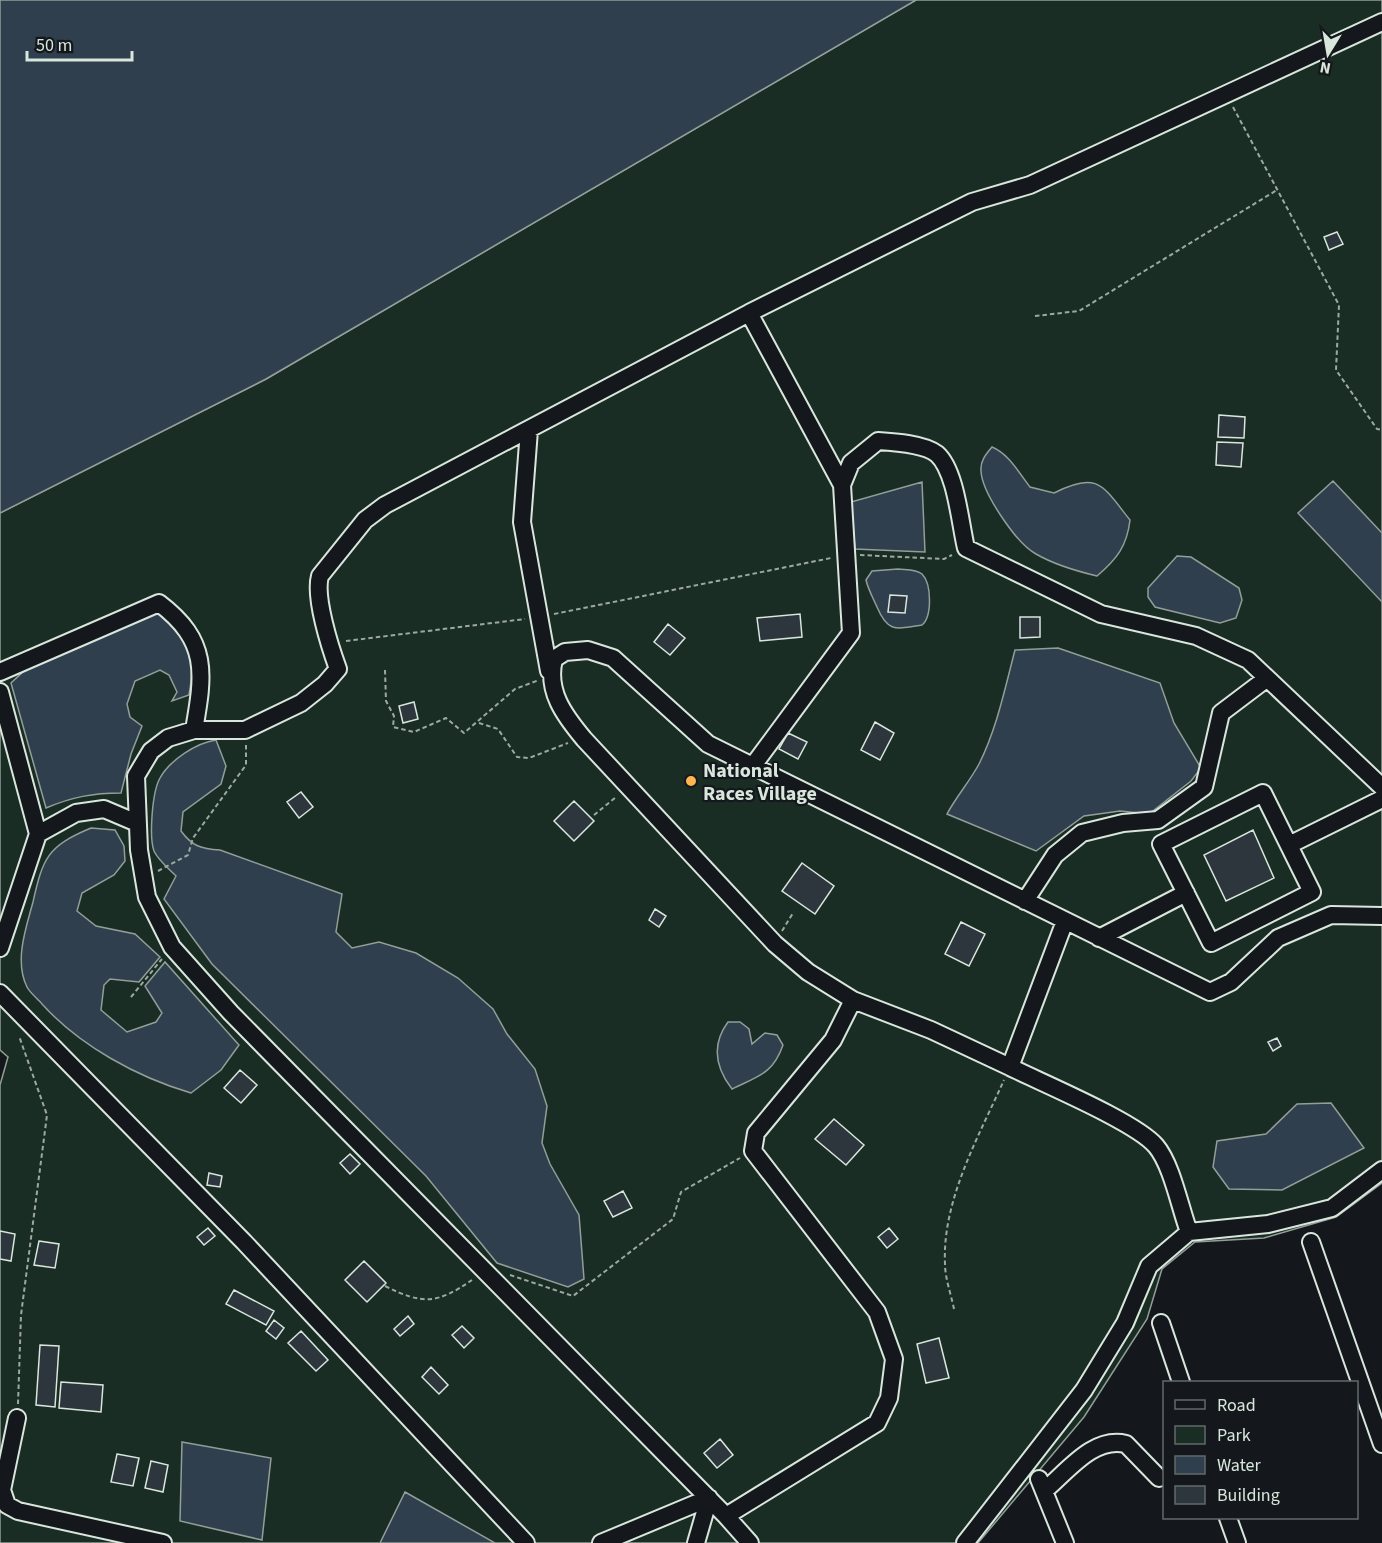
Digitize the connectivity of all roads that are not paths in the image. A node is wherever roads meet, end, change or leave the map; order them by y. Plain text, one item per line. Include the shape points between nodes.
1 (1382, 22) edge
2 (749, 314) junction
3 (529, 430) junction
4 (842, 485) junction
5 (0, 672) edge
6 (550, 675) junction
7 (1266, 679) junction
8 (0, 692) edge
9 (194, 730) junction
10 (752, 767) junction
11 (1382, 787) edge
12 (1382, 799) edge
13 (137, 823) junction
14 (38, 834) junction
15 (1289, 845) junction
16 (1186, 893) junction
17 (1025, 901) junction
18 (1382, 915) edge
19 (1065, 921) junction
20 (1099, 938) junction
21 (0, 948) edge
22 (0, 993) edge
23 (853, 1000) junction
24 (1010, 1067) junction
25 (1382, 1170) edge
26 (1190, 1232) junction
27 (1311, 1242) dead end
28 (1161, 1323) dead end
29 (1180, 1381) edge
30 (17, 1418) road end
31 (1382, 1444) edge
32 (1159, 1478) dead end
33 (709, 1498) junction
34 (726, 1516) junction
35 (1228, 1519) edge
36 (163, 1543) edge
37 (526, 1543) edge
38 (601, 1543) edge
39 (696, 1543) edge
40 (750, 1543) edge
41 (965, 1543) edge
42 (1065, 1543) edge
43 (1237, 1543) edge

1 - 2 street via 1030,185 972,202
2 - 3 street
2 - 4 street
3 - 6 street via 522,522
3 - 9 street via 385,505 365,520 320,576 317,587 338,669 325,684 301,703 245,730
4 - 7 street via 851,463 878,441 908,444 937,454 954,482 966,548 1101,614 1196,636 1248,660
4 - 10 street via 851,633
5 - 9 street via 159,603 192,634 200,663 201,693
6 - 10 street via 554,659 565,652 588,650 613,658 708,744
6 - 23 street via 558,702 584,739 775,944 808,972
7 - 11 street
7 - 17 street via 1221,712 1204,787 1158,820 1082,833 1055,855
8 - 14 street
9 - 13 street via 168,738 151,751 136,776
10 - 17 street
12 - 15 street
13 - 14 street via 104,809 76,813
13 - 33 street via 147,897 172,947 231,1013
14 - 21 street
15 - 16 street via 1312,892 1211,943
15 - 16 street via 1263,793 1161,844
16 - 20 street
17 - 19 street
18 - 20 street via 1331,915 1278,938 1231,982 1210,992
19 - 20 street
19 - 24 street
22 - 37 street via 244,1242
23 - 24 street via 931,1030
23 - 34 street via 833,1040 756,1133 753,1151 877,1312 894,1359 889,1398 877,1423
24 - 26 street via 1130,1127 1155,1145
25 - 26 street via 1332,1208 1268,1224
26 - 41 street via 1149,1266 1125,1323 1084,1390
27 - 31 street
28 - 29 street
30 - 36 street via 2,1490 6,1505 18,1511
32 - 42 street via 1126,1443 1107,1442 1095,1447 1042,1485
33 - 34 street
33 - 38 street
33 - 39 street
34 - 40 street
35 - 43 street

